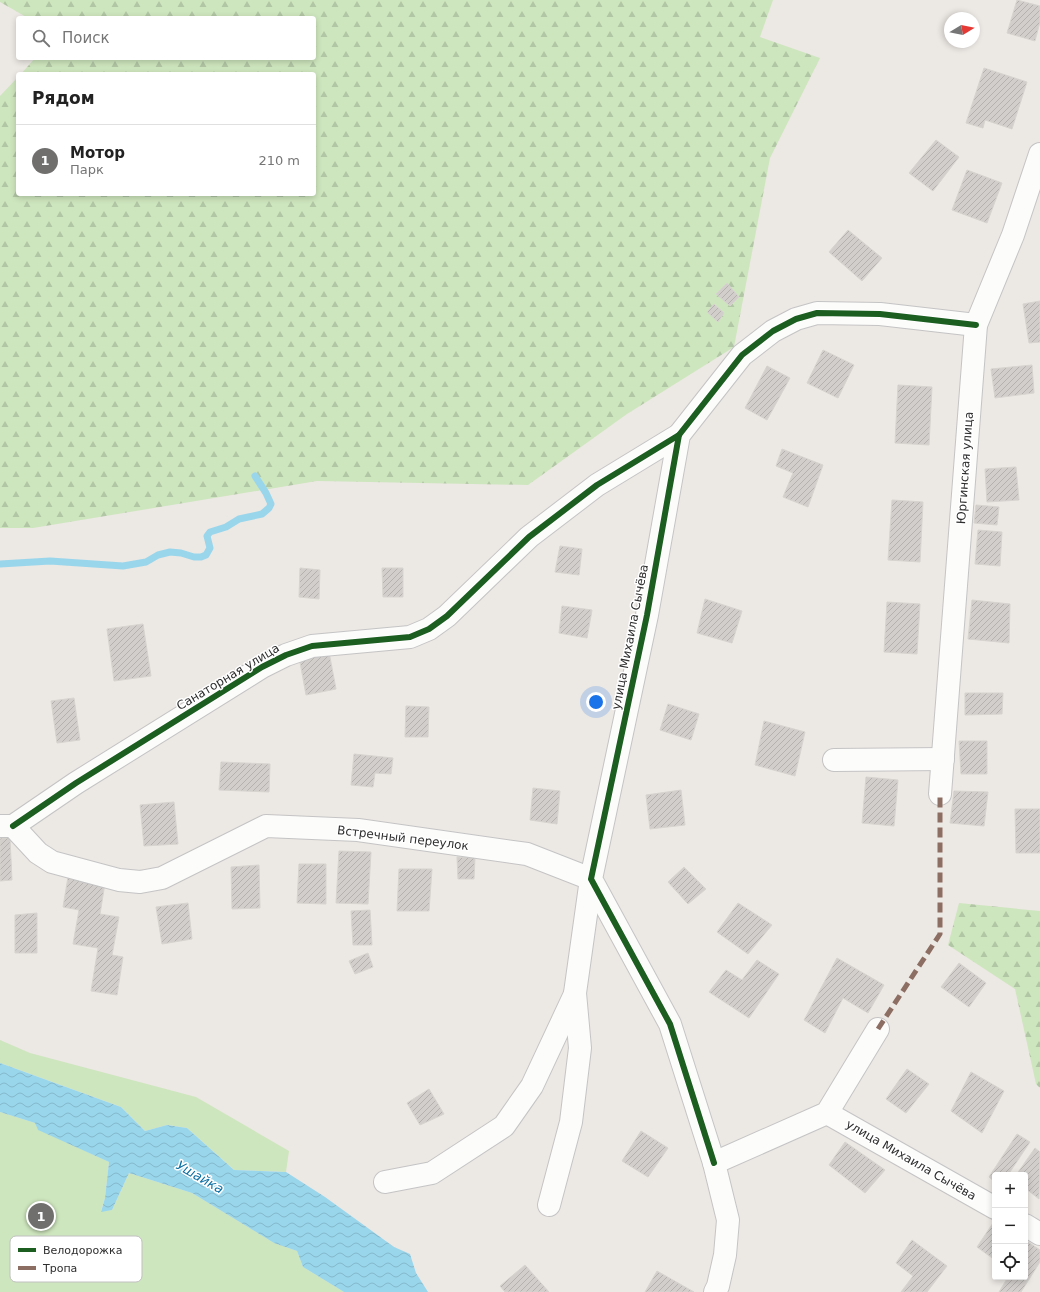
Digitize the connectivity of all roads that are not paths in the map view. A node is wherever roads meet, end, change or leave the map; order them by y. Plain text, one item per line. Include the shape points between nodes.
1 (1040, 154) edge
2 (976, 325) junction
3 (679, 435) junction
4 (942, 759) junction
5 (834, 760) dead end
6 (940, 794) dead end
7 (6, 826) edge
8 (591, 879) junction
9 (575, 993) junction
10 (878, 1029) dead end
11 (827, 1112) junction
12 (714, 1163) junction
13 (385, 1182) dead end
14 (549, 1205) dead end
15 (992, 1206) edge
16 (1028, 1227) edge
17 (1040, 1234) edge
18 (714, 1292) edge

1 - 2 street, Юргинская улица via 1013,235
2 - 3 street, улица Михаила Сычёва via 880,314 817,313 796,319 773,331 742,355
2 - 4 street, Юргинская улица
3 - 7 street, Санаторная улица via 597,485 529,537 447,616 429,629 410,638 312,646 286,655 262,667
3 - 8 street, улица Михаила Сычёва via 647,615
4 - 5 street
4 - 6 street, Юргинская улица
7 - 8 street, Встречный переулок via 52,862 119,880 140,882 162,878 266,826 358,830 527,854
8 - 9 street, улица Михаила Сычёва
8 - 12 street via 670,1024
9 - 13 street via 532,1086 504,1126 432,1173
9 - 14 street via 580,1048 571,1122
10 - 11 street
11 - 12 street
11 - 15 street, улица Михаила Сычёва
12 - 18 street via 728,1220 725,1255 718,1286
16 - 17 street

